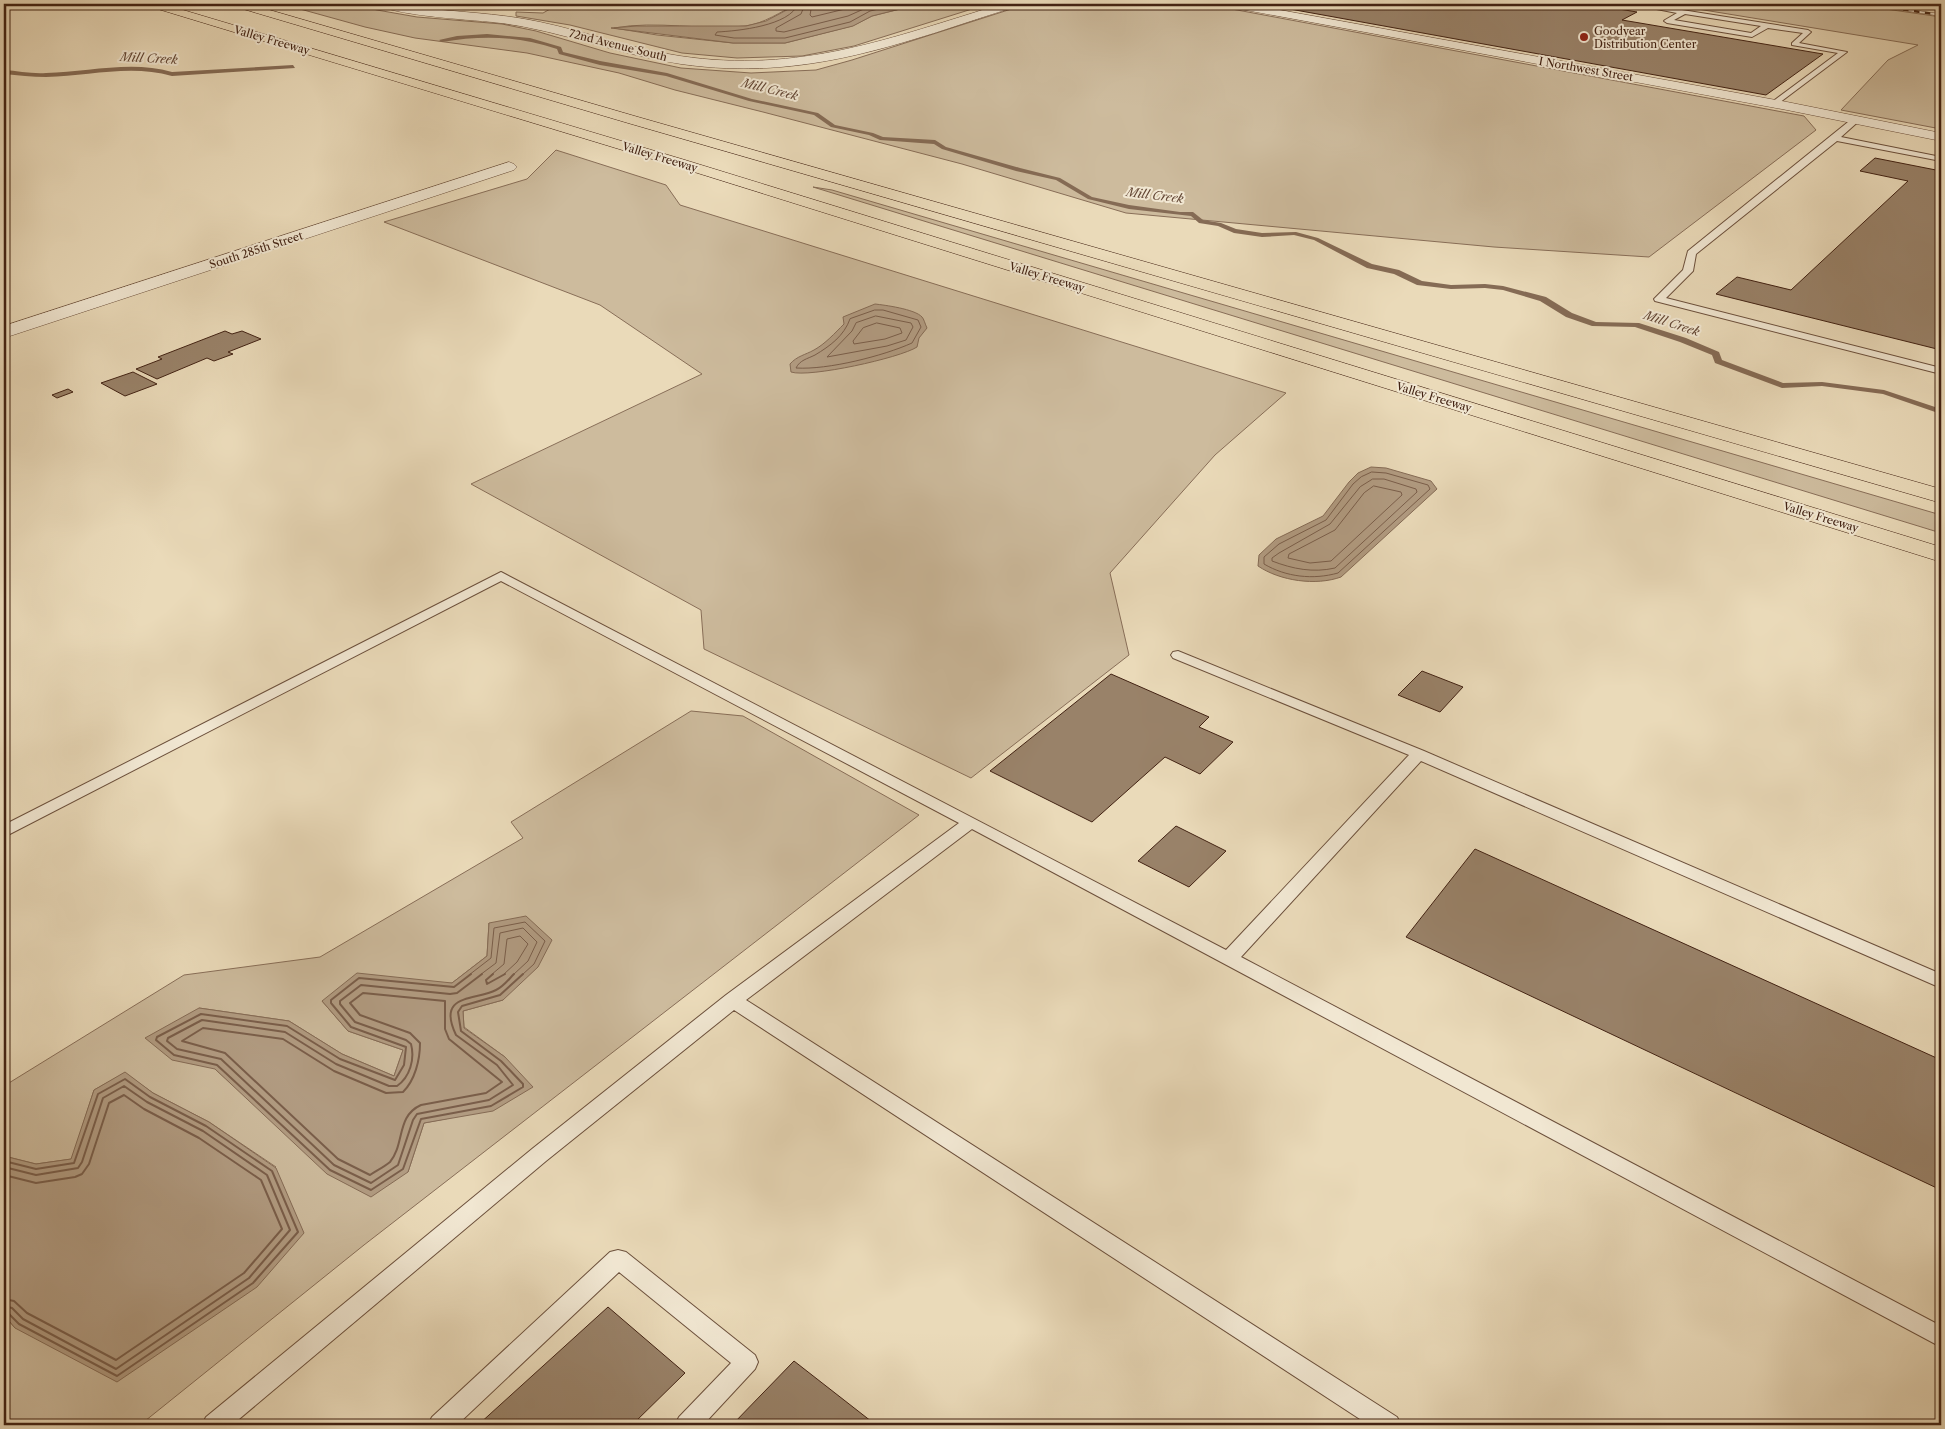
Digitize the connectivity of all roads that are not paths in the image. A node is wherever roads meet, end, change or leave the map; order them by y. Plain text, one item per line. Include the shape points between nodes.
1 (143, 4) edge
2 (152, 4) edge
3 (237, 4) edge
4 (384, 4) edge
5 (479, 4) edge
6 (1013, 4) edge
7 (1230, 4) edge
8 (1634, 4) edge
9 (518, 5) edge
10 (173, 12) junction
11 (1684, 12) junction
12 (491, 18) junction
13 (1768, 25) junction
14 (1775, 104) junction
15 (1856, 120) junction
16 (1941, 137) edge
17 (1836, 138) junction
18 (1941, 158) edge
19 (509, 167) dead end
20 (4, 332) edge
21 (1941, 371) edge
22 (1941, 496) edge
23 (1941, 555) edge
24 (1178, 655) dead end
25 (1419, 754) junction
26 (971, 822) junction
27 (4, 832) edge
28 (1229, 958) junction
29 (1941, 980) edge
30 (733, 1000) junction
31 (1941, 1337) edge
32 (214, 1425) edge
33 (440, 1425) edge
34 (687, 1425) edge
35 (1389, 1425) edge

1 - 10 highway
2 - 10 highway, Valley Freeway
3 - 22 highway, Valley Freeway
4 - 12 street, 72nd Avenue South
5 - 9 lane
6 - 12 street, 72nd Avenue South via 868,49 788,63 728,64 678,60 537,25
7 - 14 street, I Northwest Street
8 - 11 lane
9 - 12 lane
10 - 23 highway, Valley Freeway via 689,166
11 - 13 lane
11 - 13 lane via 1667,21 1752,35
13 - 14 lane via 1808,32 1794,44 1844,52
14 - 15 street, I Northwest Street
15 - 16 street, I Northwest Street
15 - 17 lane
17 - 18 lane
17 - 21 lane via 1691,253 1688,271 1659,299
19 - 20 street, South 285th Street
24 - 25 lane
25 - 28 lane
25 - 29 lane
26 - 27 lane via 501,576
26 - 28 lane
26 - 30 lane
28 - 31 lane
30 - 32 lane
30 - 35 lane
33 - 34 lane via 618,1259 746,1362

